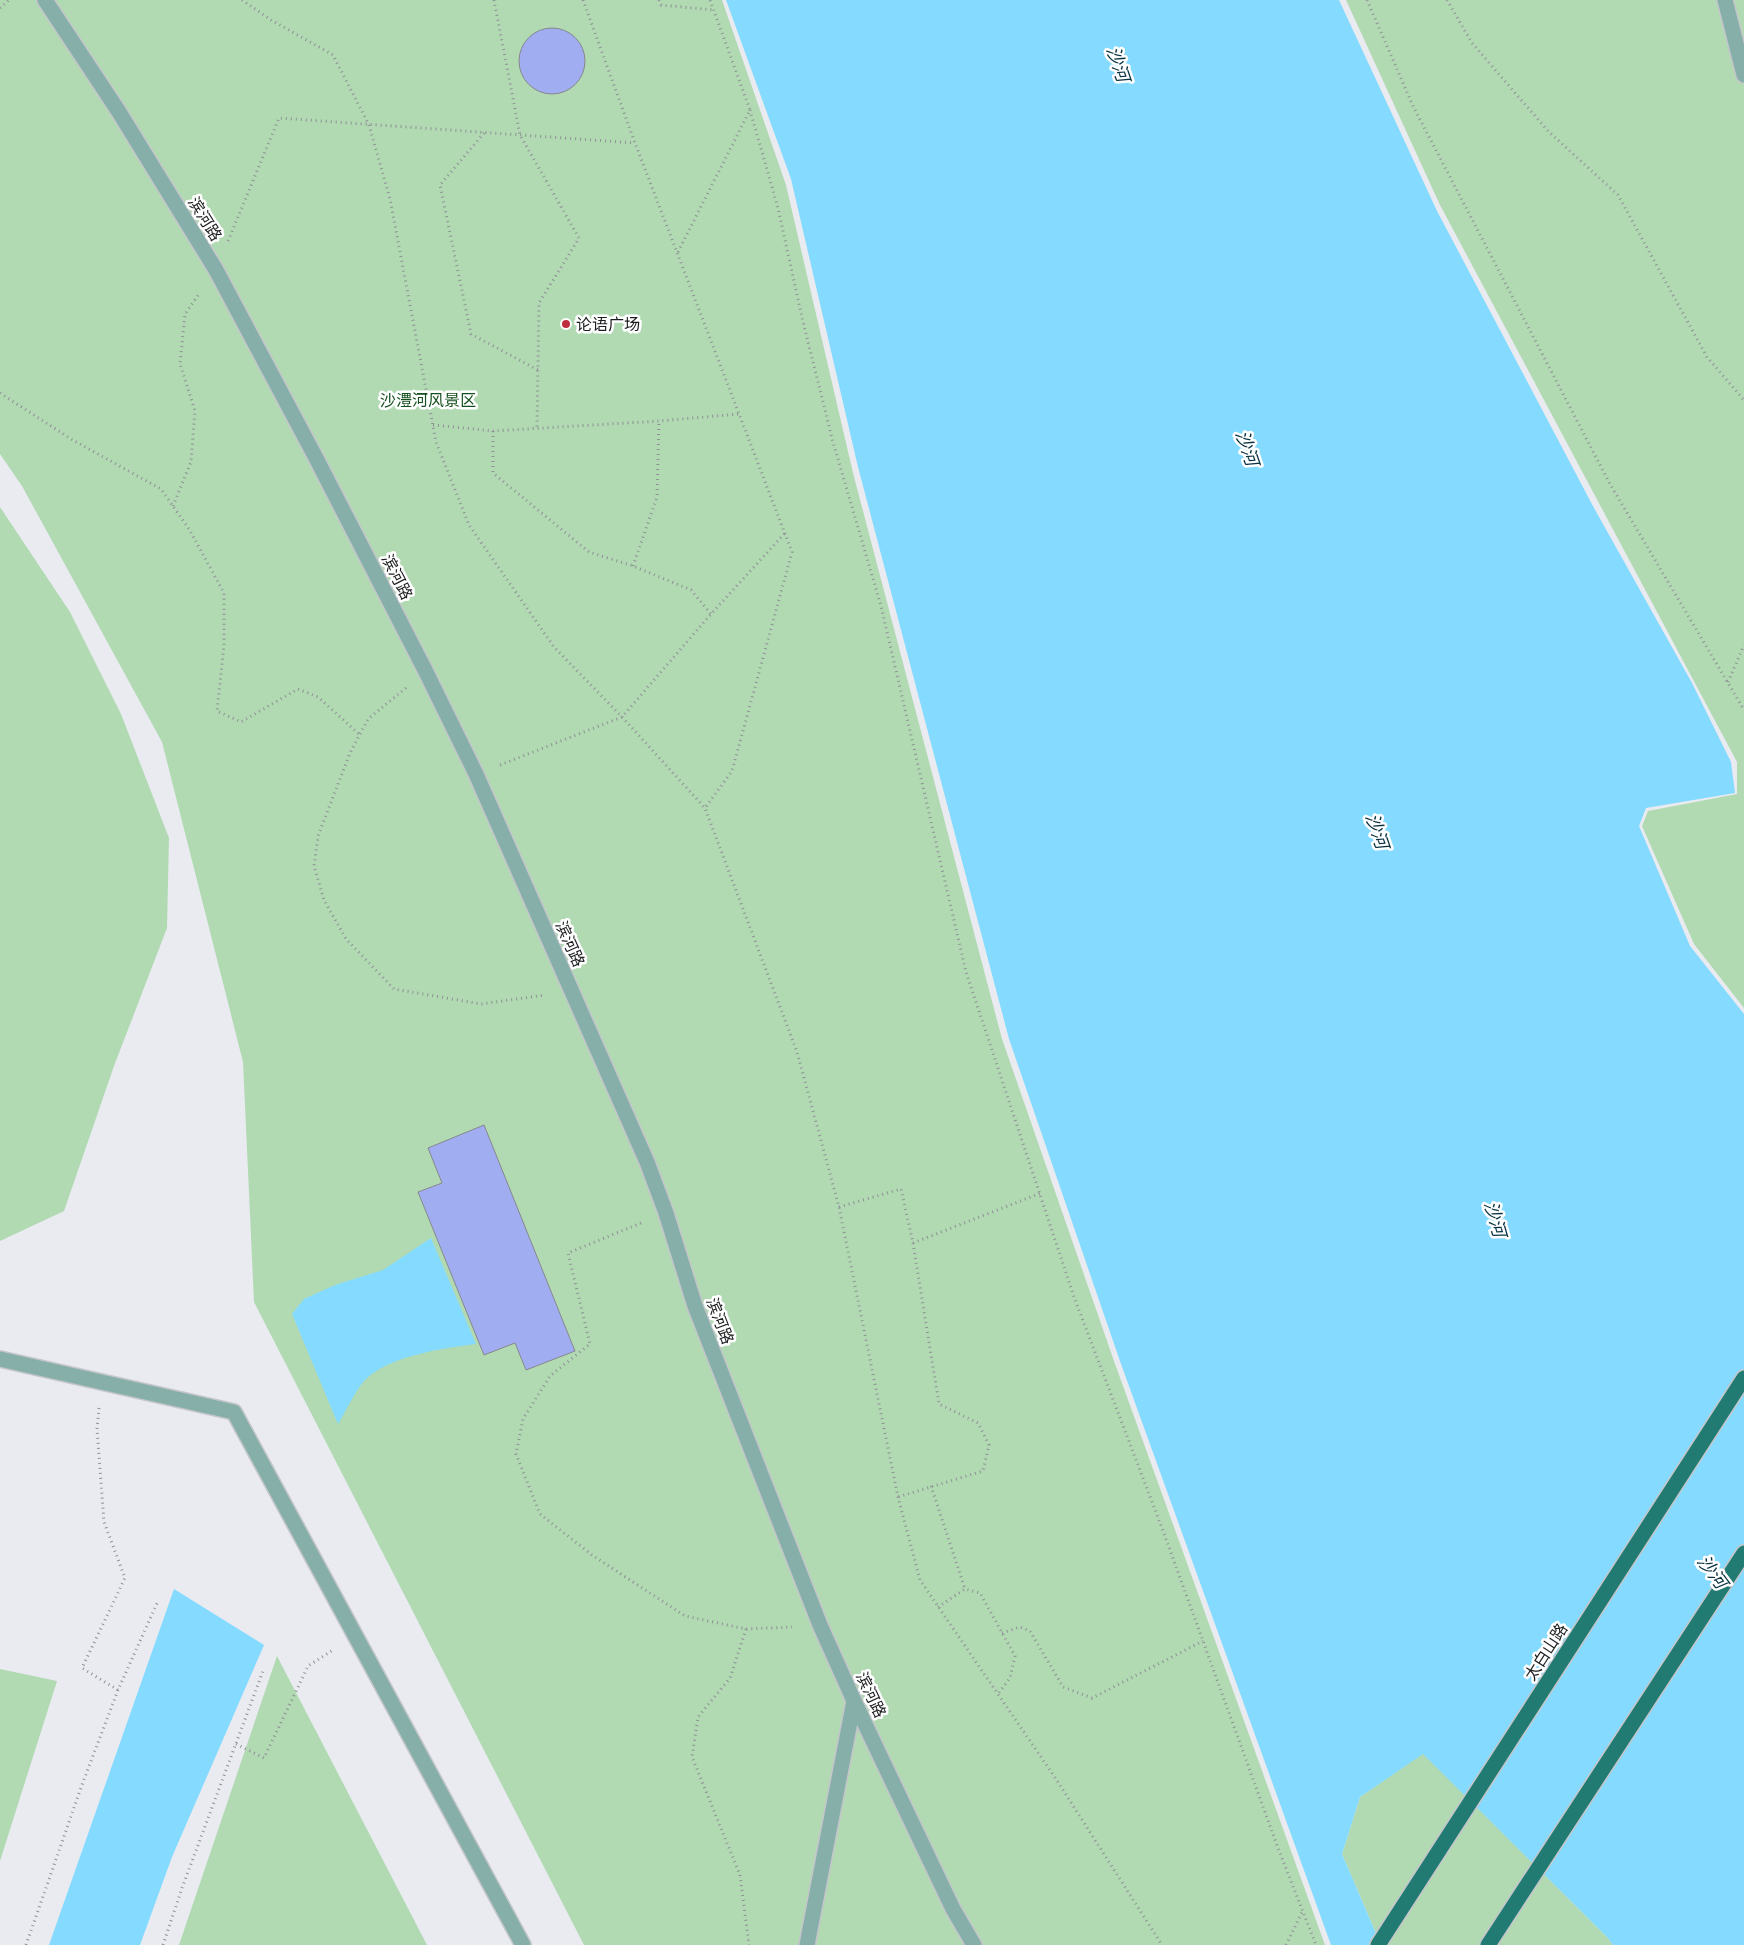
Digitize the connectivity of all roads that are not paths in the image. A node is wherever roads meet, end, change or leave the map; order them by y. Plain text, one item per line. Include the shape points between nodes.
1 (45, 0) edge
2 (1725, 0) edge
3 (1744, 75) edge
4 (0, 1359) edge
5 (1744, 1378) edge
6 (1744, 1553) edge
7 (854, 1701) junction
8 (523, 1945) edge
9 (807, 1945) edge
10 (974, 1945) edge
11 (1378, 1945) edge
12 (1488, 1945) edge

1 - 7 street, 滨河路 via 119,112 216,270 316,458 476,774 647,1162 695,1306 820,1625
2 - 3 street
4 - 8 street via 234,1412
5 - 11 main road, 太白山路
6 - 12 main road
7 - 9 street
7 - 10 street, 滨河路 via 952,1909

